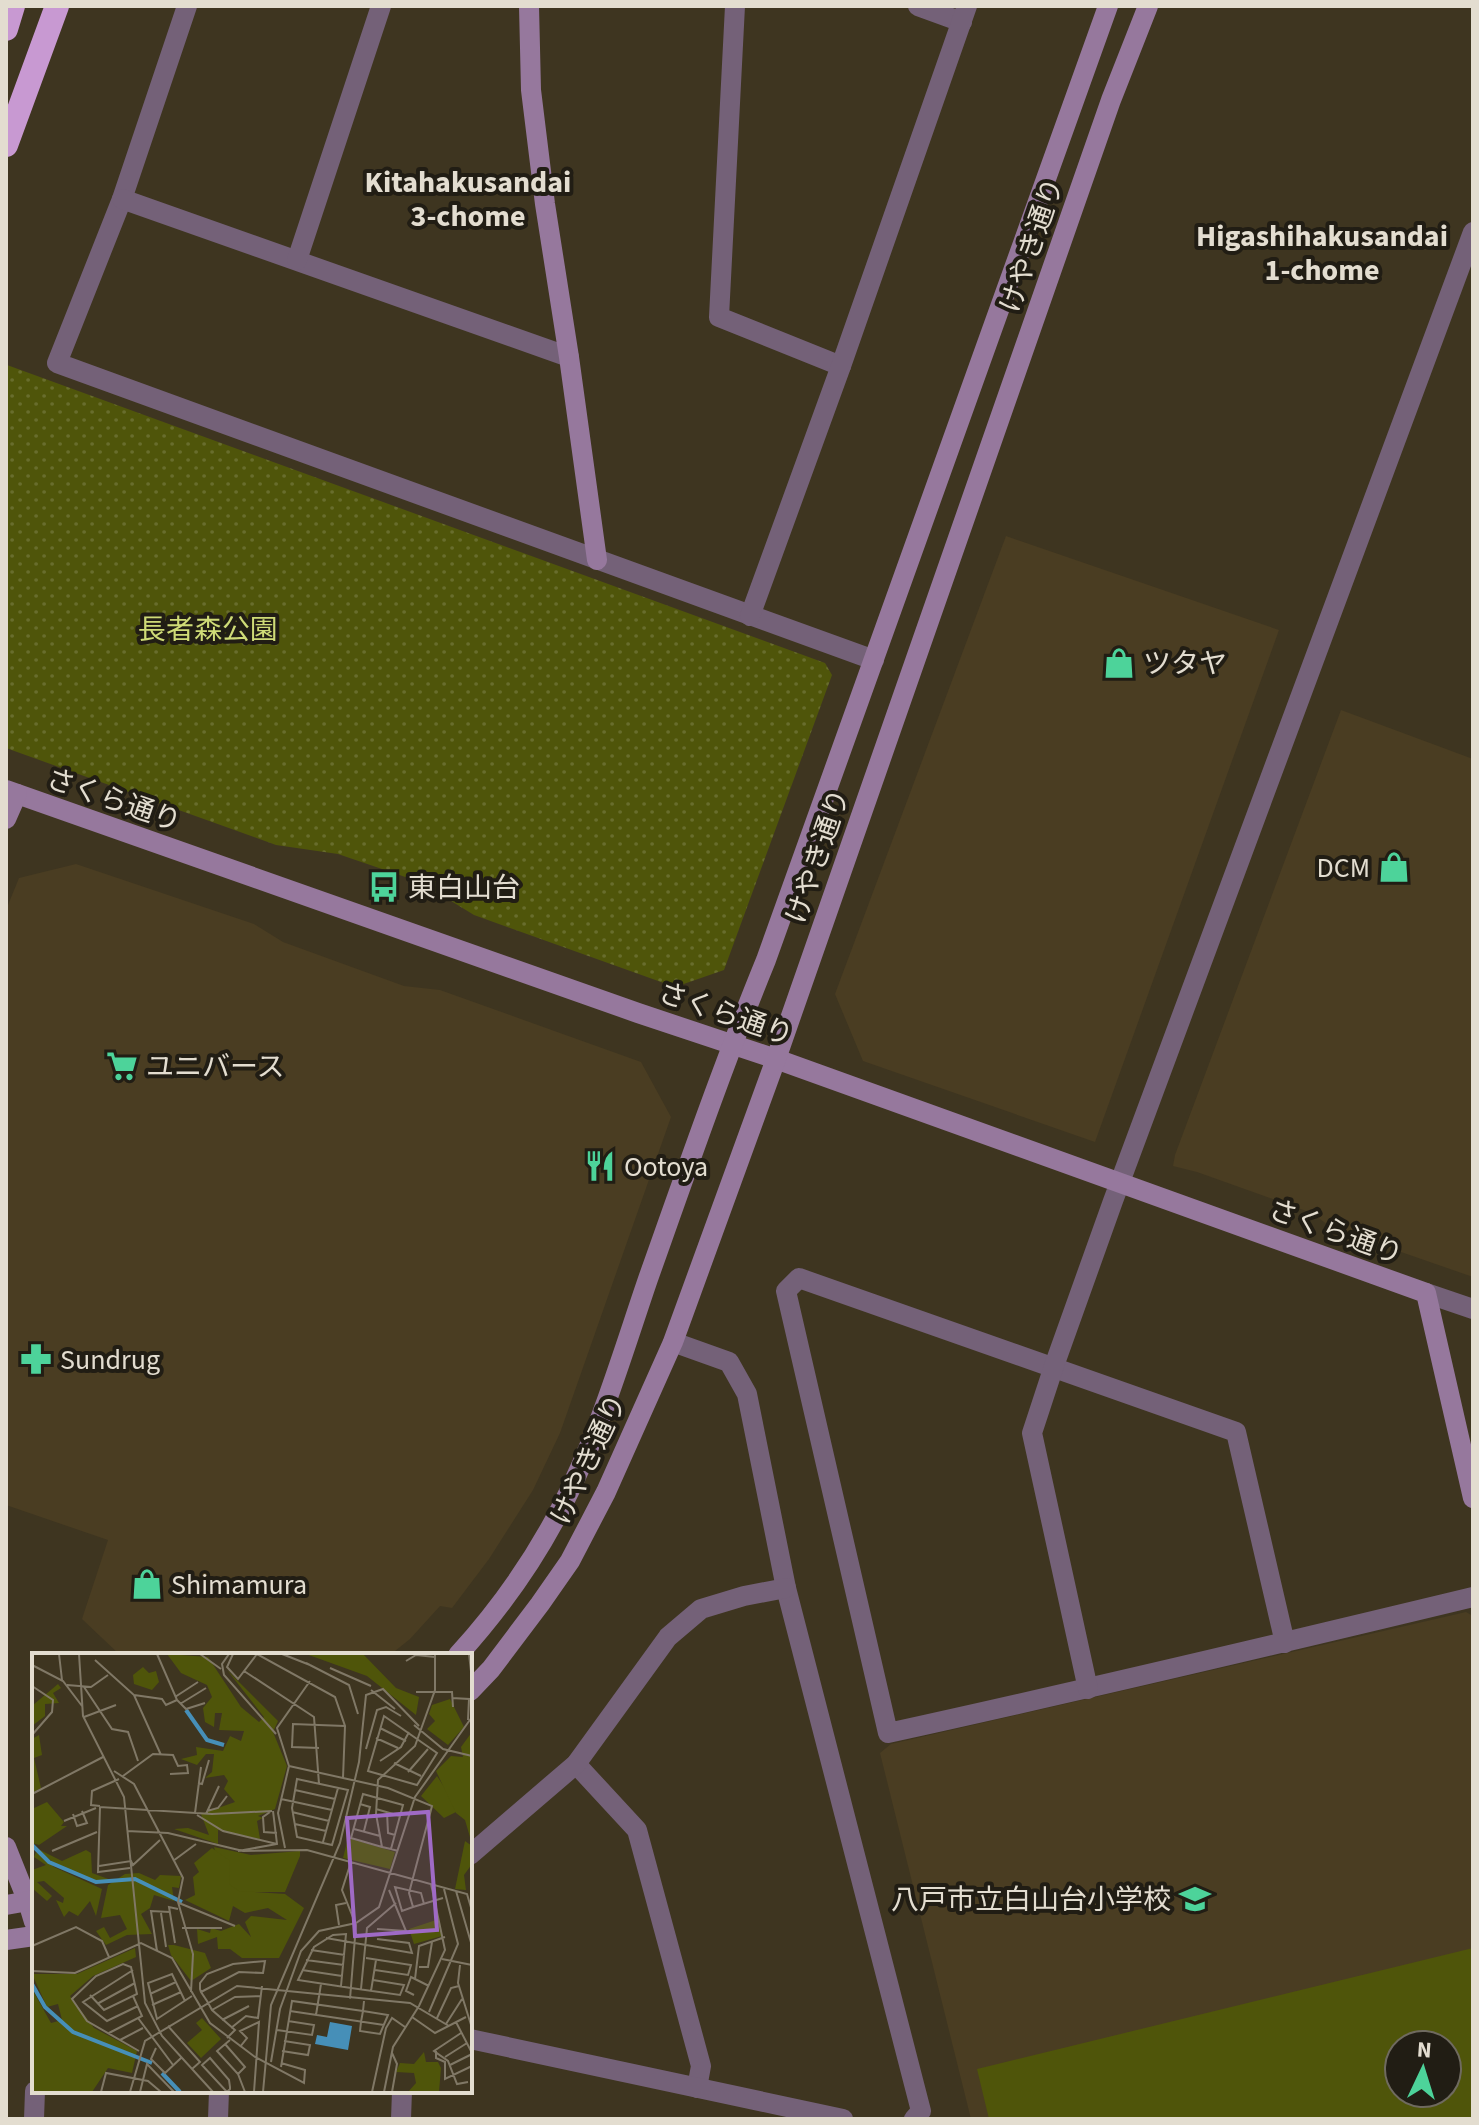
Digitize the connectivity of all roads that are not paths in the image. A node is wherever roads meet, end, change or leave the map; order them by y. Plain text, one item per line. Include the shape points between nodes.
1 (13, 6) edge
2 (57, 6) edge
3 (187, 6) edge
4 (381, 6) edge
5 (529, 6) edge
6 (735, 6) edge
7 (918, 6) edge
8 (1108, 6) edge
9 (1148, 6) edge
10 (965, 14) edge
11 (6, 29) edge
12 (6, 145) edge
13 (122, 199) junction
14 (1473, 232) edge
15 (297, 260) junction
16 (569, 357) junction
17 (841, 366) junction
18 (597, 560) junction
19 (750, 616) junction
20 (874, 660) junction
21 (12, 792) edge
22 (6, 819) edge
23 (732, 1043) junction
24 (776, 1059) junction
25 (1120, 1183) junction
26 (1426, 1293) junction
27 (1473, 1309) edge
28 (673, 1342) junction
29 (1054, 1366) junction
30 (1473, 1498) edge
31 (786, 1588) junction
32 (1473, 1597) edge
33 (1285, 1643) junction
34 (460, 1653) edge
35 (472, 1689) edge
36 (1088, 1689) junction
37 (576, 1764) junction
38 (6, 1847) edge
39 (472, 1853) edge
40 (6, 1905) edge
41 (32, 1908) edge
42 (32, 1936) edge
43 (6, 1940) edge
44 (472, 2039) edge
45 (697, 2088) junction
46 (35, 2093) edge
47 (219, 2093) edge
48 (402, 2093) edge
49 (34, 2119) edge
50 (218, 2119) edge
51 (401, 2119) edge
52 (843, 2119) edge
53 (914, 2119) edge

1 - 11 highway
2 - 12 highway
3 - 13 street
4 - 15 street
5 - 16 street via 531,90
6 - 17 street via 719,317
7 - 10 street
8 - 20 street, けやき通り
9 - 24 street, けやき通り
10 - 17 street
13 - 15 street
13 - 18 street via 57,363
14 - 25 street
15 - 16 street
16 - 18 street
17 - 19 street
18 - 19 street
19 - 20 street
20 - 23 street, けやき通り
21 - 22 street
21 - 23 street, さくら通り
23 - 24 street, さくら通り
23 - 34 street, けやき通り via 592,1439 562,1507
24 - 25 street, さくら通り
24 - 28 street, けやき通り
25 - 26 street, さくら通り
25 - 29 street
26 - 27 street
26 - 30 street
28 - 31 street via 729,1362 747,1394
28 - 35 street, けやき通り via 570,1561
29 - 33 street via 1236,1432
29 - 36 street via 1032,1433
29 - 36 street via 799,1278 786,1291 888,1733
31 - 37 street via 701,1609 668,1637
31 - 53 street via 921,2111
32 - 33 street
33 - 36 street
37 - 39 street
37 - 45 street via 637,1830 701,2066
38 - 41 street
40 - 41 street
42 - 43 street
44 - 45 street
45 - 52 street
46 - 49 street
47 - 50 street
48 - 51 street

